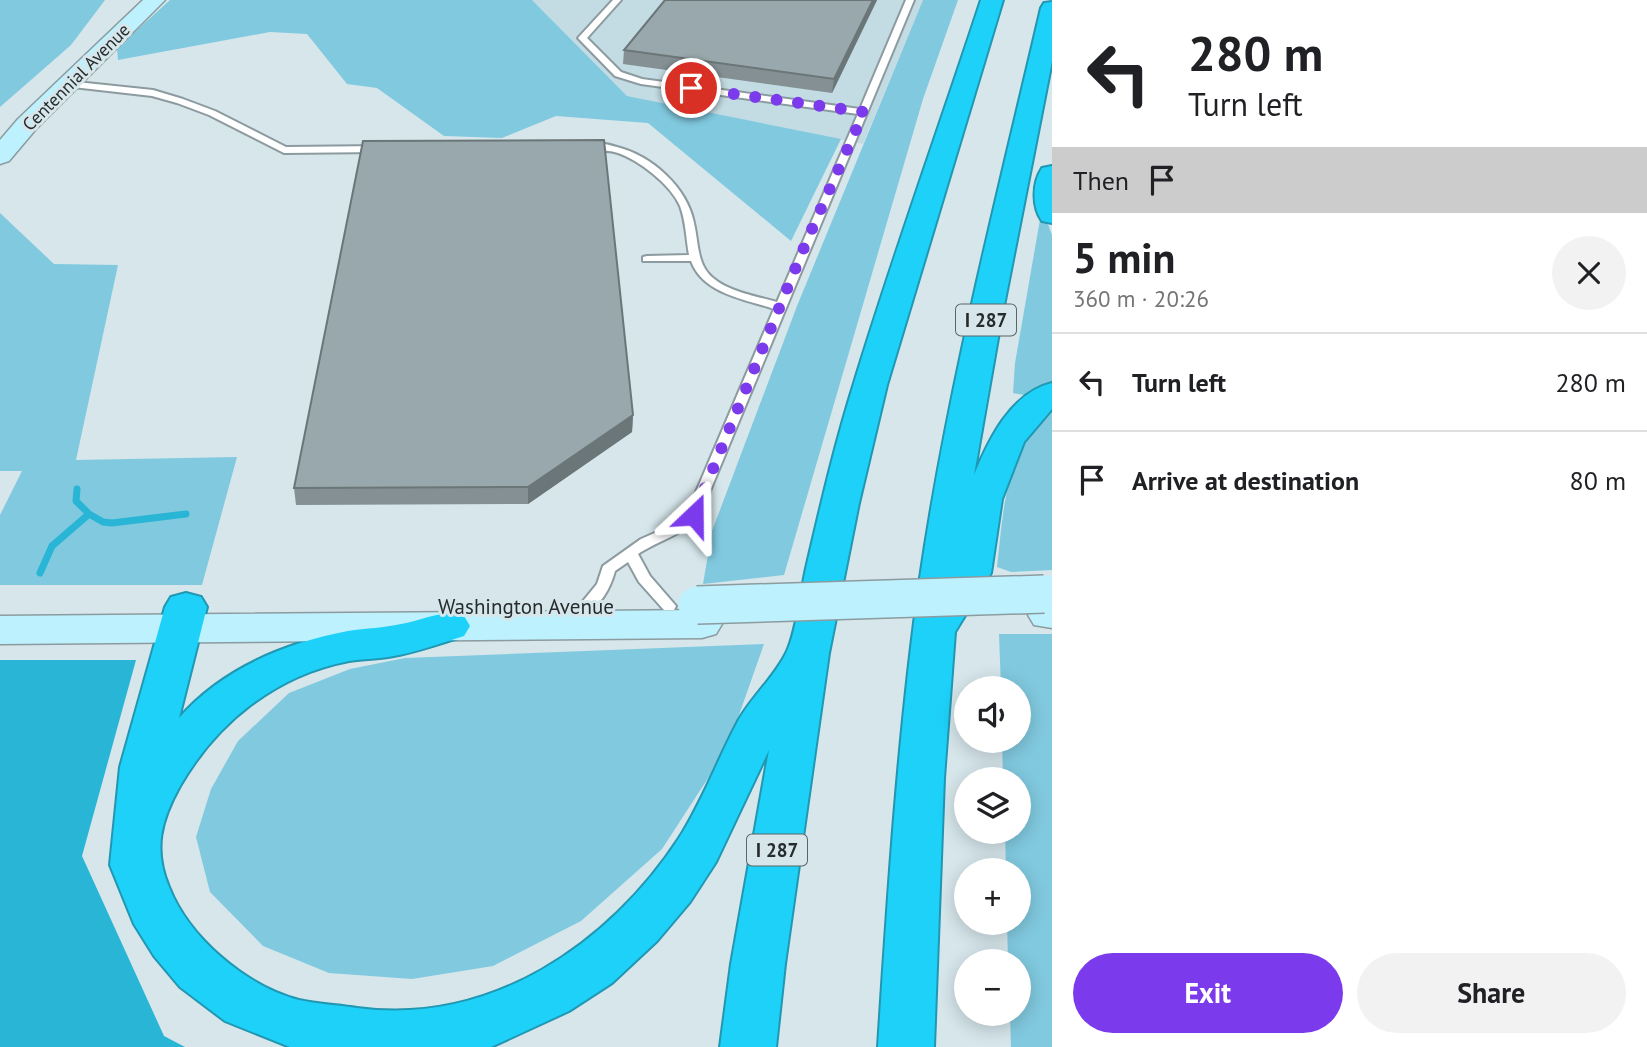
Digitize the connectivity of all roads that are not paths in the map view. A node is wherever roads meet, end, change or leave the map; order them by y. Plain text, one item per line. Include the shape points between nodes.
1 (125, 0) edge
2 (155, 0) edge
3 (617, 0) edge
4 (910, 0) edge
5 (992, 0) edge
6 (1052, 8) edge
7 (97, 26) dead end
8 (67, 84) junction
9 (864, 112) junction
10 (571, 146) edge
11 (393, 149) edge
12 (0, 156) edge
13 (1052, 174) edge
14 (1052, 215) edge
15 (697, 258) junction
16 (647, 259) dead end
17 (781, 307) junction
18 (1052, 393) edge
19 (631, 554) junction
20 (1049, 604) edge
21 (586, 606) junction
22 (0, 608) edge
23 (689, 612) junction
24 (183, 618) junction
25 (449, 626) junction
26 (0, 630) edge
27 (934, 634) junction
28 (808, 653) junction
29 (139, 816) junction
30 (748, 1047) edge
31 (906, 1047) edge

1 - 7 main road, Centennial Avenue
2 - 8 main road, Centennial Avenue
3 - 9 lane via 582,38 618,74
4 - 9 lane
5 - 28 highway, I 287 via 870,385
6 - 27 highway, I 287 via 950,510
8 - 11 lane via 153,93 180,101 284,150
8 - 12 main road, Centennial Avenue
9 - 17 lane
10 - 15 lane via 615,149 639,157 660,174 685,207
13 - 14 highway via 1048,206
15 - 16 lane
15 - 17 lane via 704,276 712,282
17 - 19 lane via 694,515
18 - 27 highway via 1035,405 1007,440 983,499 971,573
19 - 21 lane via 608,569 604,585
19 - 23 lane via 645,579
20 - 23 main road, Washington Avenue
21 - 23 main road, Washington Avenue
21 - 24 main road, Washington Avenue
22 - 24 main road, Washington Avenue
23 - 25 main road, Washington Avenue
24 - 25 main road, Washington Avenue
24 - 26 main road, Washington Avenue
24 - 29 highway via 143,767
25 - 29 highway via 305,657 237,689 169,760
27 - 31 highway, I 287 via 917,818
28 - 29 highway via 760,724 699,848 656,906 593,966 550,994 490,1022 424,1033 369,1035 299,1025 244,1004 199,970 152,909 135,865
28 - 30 highway, I 287

